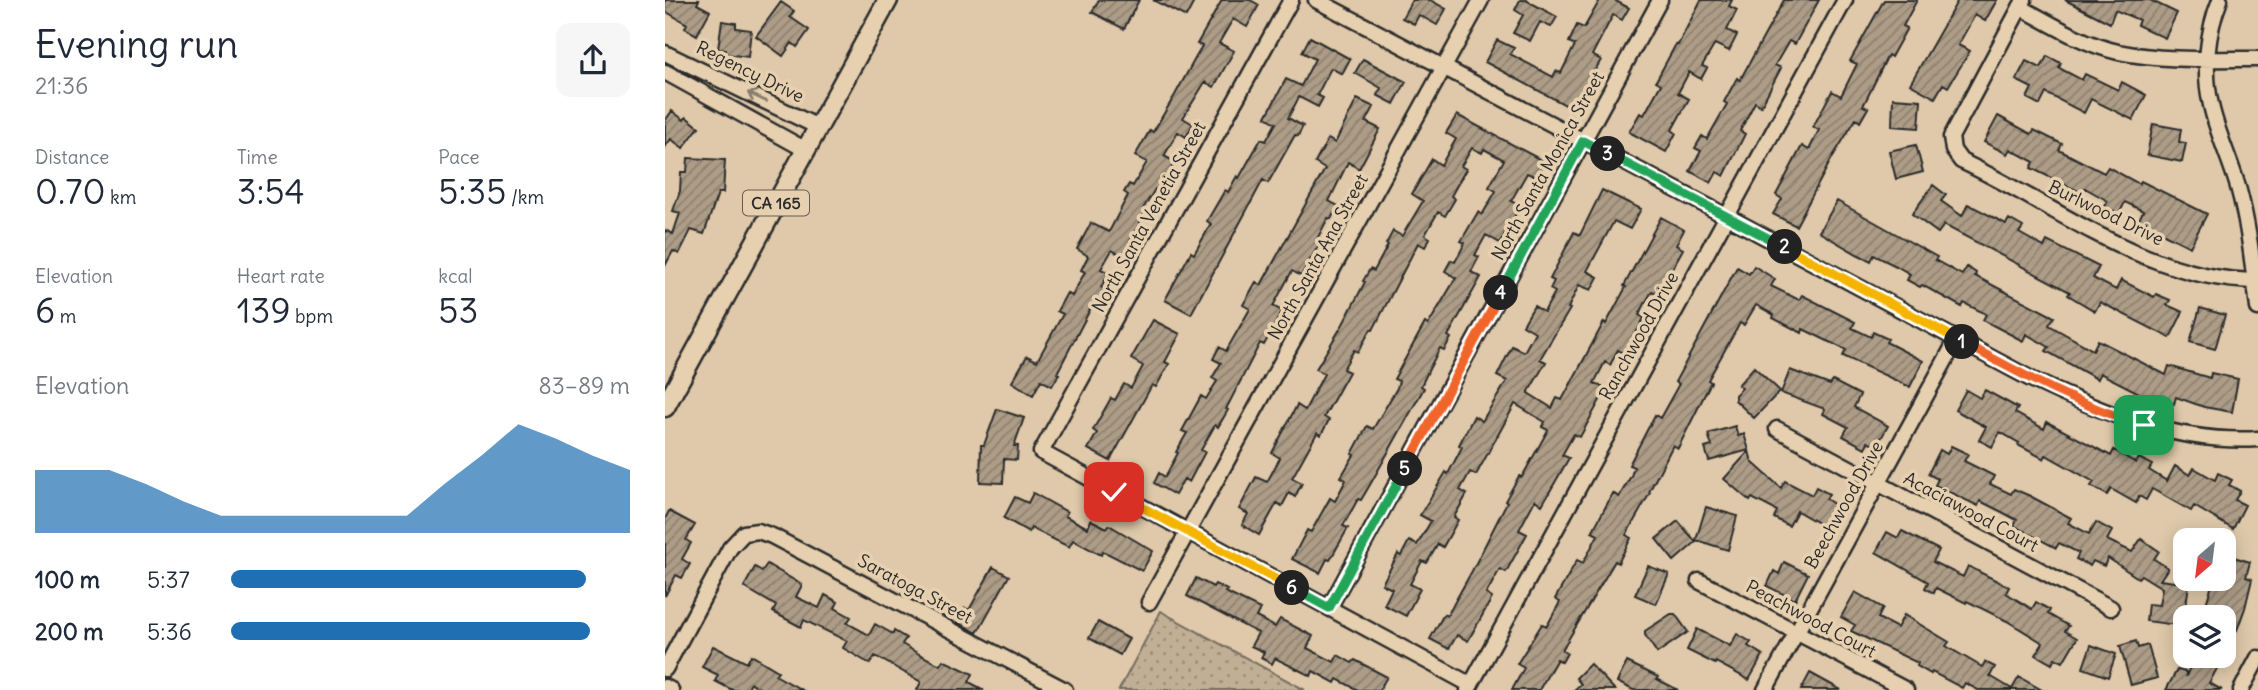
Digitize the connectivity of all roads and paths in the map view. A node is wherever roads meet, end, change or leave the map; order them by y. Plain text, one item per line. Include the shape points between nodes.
1 (888, 0) edge
2 (1291, 0) edge
3 (1316, 0) edge
4 (1481, 0) edge
5 (1660, 0) edge
6 (1845, 0) edge
7 (2220, 0) edge
8 (2022, 3) edge
9 (665, 52) edge
10 (2208, 59) junction
11 (2258, 60) edge
12 (1444, 68) junction
13 (665, 72) edge
14 (818, 127) junction
15 (1583, 141) junction
16 (806, 149) junction
17 (1727, 216) junction
18 (2256, 281) edge
19 (2258, 308) edge
20 (1957, 339) junction
21 (665, 407) edge
22 (1777, 429) dead end
23 (2258, 439) edge
24 (1878, 484) junction
25 (1188, 531) junction
26 (1699, 581) dead end
27 (1149, 602) dead end
28 (1329, 608) junction
29 (2111, 608) dead end
30 (1797, 632) junction
31 (2258, 658) edge
32 (665, 669) edge
33 (665, 687) edge
34 (1469, 687) edge
35 (671, 690) edge
36 (1065, 690) edge
37 (1765, 690) edge
38 (1906, 690) edge
39 (2241, 690) edge

1 - 14 main road, CA 165
2 - 25 street, North Santa Venetia Street via 1041,452
3 - 12 street
4 - 12 street, North Santa Ana Street
5 - 15 street, North Santa Monica Street
6 - 17 street, Ranchwood Drive
7 - 10 street
8 - 10 street via 2055,26 2117,51
8 - 18 street, Burlwood Drive via 1951,137 1952,150 1961,161 2137,253 2200,275
14 -> 9 street, Regency Drive
10 - 11 street
10 - 18 street via 2211,105 2238,188
12 - 15 street
12 - 25 street, North Santa Ana Street
13 - 16 street
14 - 16 main road, CA 165
15 - 17 street
15 - 28 street, North Santa Monica Street
16 - 21 main road, CA 165
17 - 20 street
17 - 34 street, Ranchwood Drive
18 - 19 street
20 - 23 street via 2031,379 2115,416 2173,432
20 - 24 street, Beechwood Drive
22 - 24 street, Acaciawood Court
24 - 29 street, Acaciawood Court
24 - 30 street, Beechwood Drive
25 - 27 street, North Santa Ana Street
25 - 28 street
26 - 30 street, Peachwood Court
28 - 34 street
30 - 37 street, Beechwood Drive
30 - 38 street, Peachwood Court
31 - 39 street
32 - 36 street, Saratoga Street via 730,548 744,533 758,531
33 - 35 street

